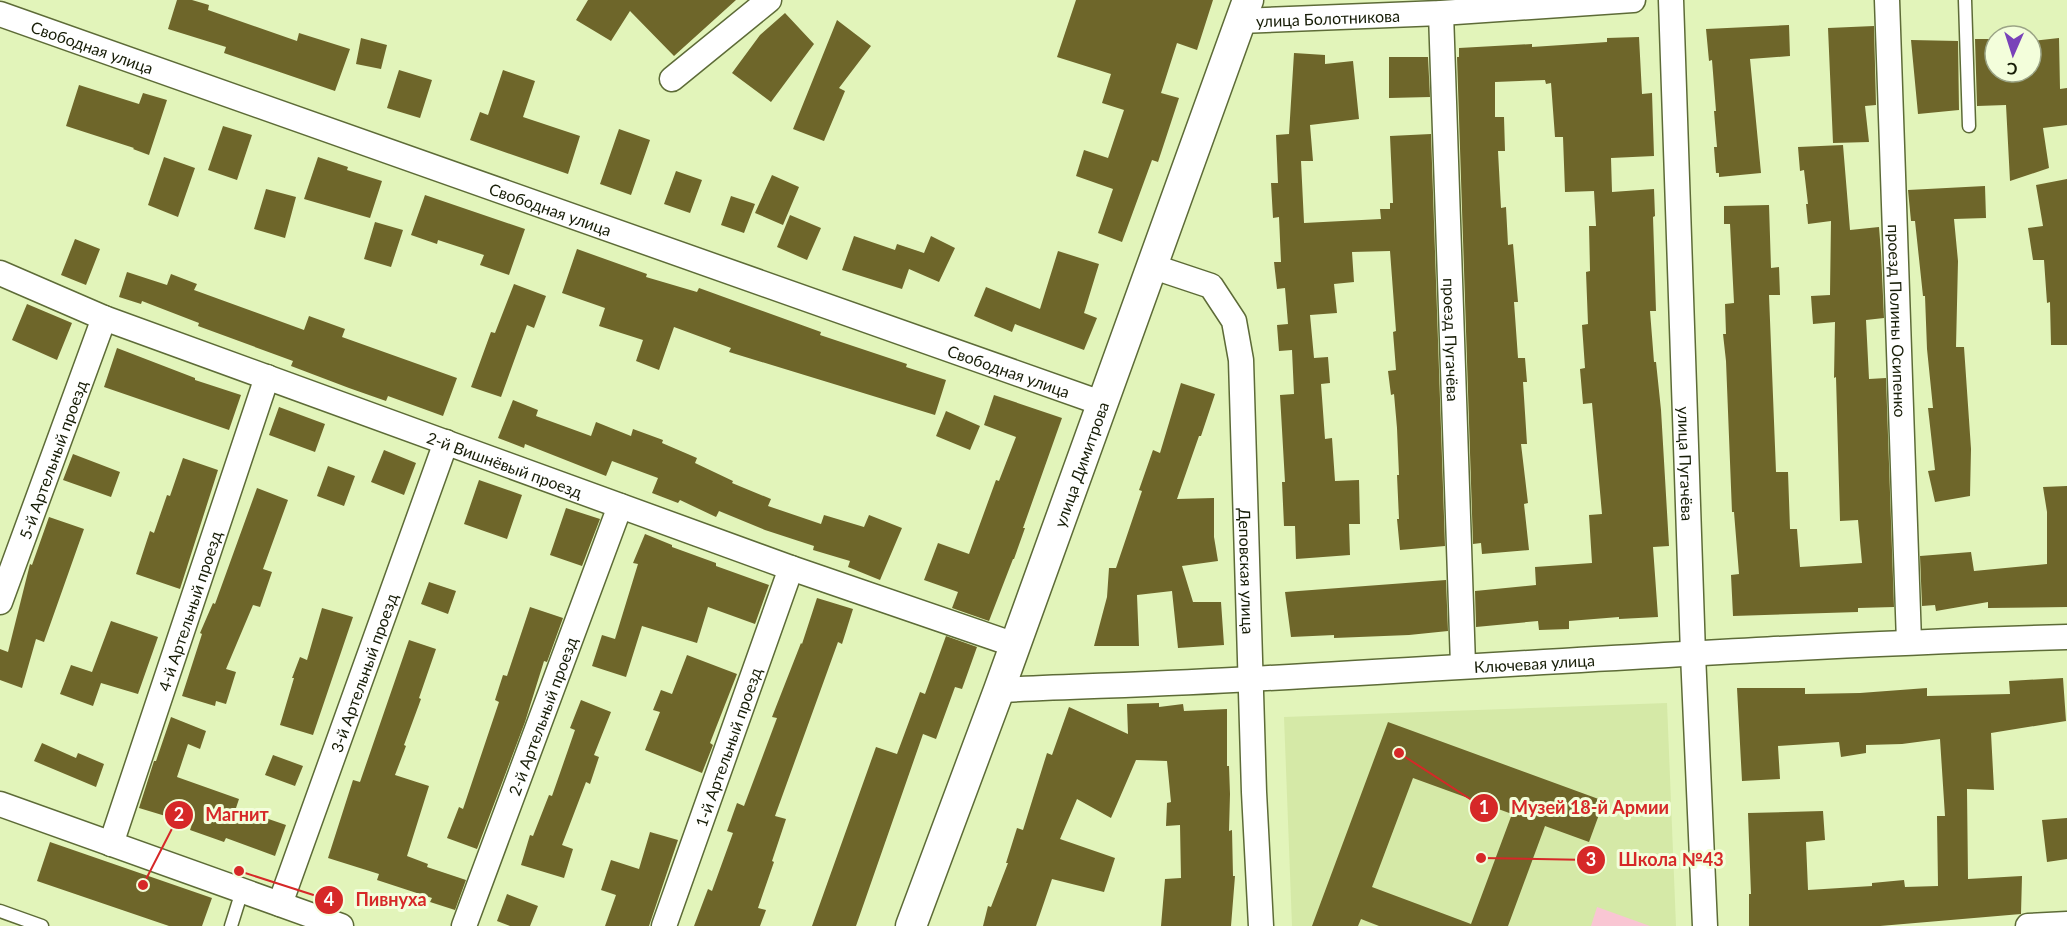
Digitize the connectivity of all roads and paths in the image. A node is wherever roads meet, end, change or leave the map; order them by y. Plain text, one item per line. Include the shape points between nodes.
1 (769, 0) edge
2 (1633, 0) edge
3 (1671, 0) edge
4 (1887, 0) edge
5 (1965, 0) edge
6 (1493, 4) edge
7 (1244, 11) edge
8 (1441, 13) junction
9 (0, 14) edge
10 (672, 79) dead end
11 (1969, 126) dead end
12 (1151, 266) junction
13 (0, 273) edge
14 (104, 318) junction
15 (267, 377) junction
16 (1101, 403) junction
17 (446, 442) junction
18 (620, 506) junction
19 (791, 568) junction
20 (0, 602) edge
21 (2067, 637) edge
22 (1909, 642) junction
23 (1015, 645) junction
24 (1693, 654) junction
25 (1463, 665) junction
26 (1251, 679) junction
27 (999, 690) junction
28 (0, 804) edge
29 (111, 844) junction
30 (242, 891) junction
31 (280, 904) junction
32 (0, 911) edge
33 (2067, 924) edge
34 (42, 926) edge
35 (231, 926) edge
36 (341, 926) edge
37 (464, 926) edge
38 (664, 926) edge
39 (911, 926) edge
40 (1261, 926) edge
41 (1705, 926) edge
42 (2028, 926) edge

1 - 10 street
2 - 6 street, улица Болотникова
3 - 24 street, улица Пугачёва
4 - 22 street, проезд Полины Осипенко
5 - 11 lane
6 - 8 street, улица Болотникова
7 - 8 street, улица Болотникова
7 - 12 street, улица Димитрова
8 - 25 street, проезд Пугачёва
9 - 16 street, Свободная улица
12 - 16 street, улица Димитрова
12 - 26 street, Деповская улица via 1211,286 1234,321 1241,360
13 - 14 street, 2-й Вишнёвый проезд
14 - 15 street, 2-й Вишнёвый проезд
14 - 20 street, 5-й Артельный проезд
15 - 17 street, 2-й Вишнёвый проезд
15 - 29 street, 4-й Артельный проезд
16 - 23 street, улица Димитрова
17 - 18 street, 2-й Вишнёвый проезд
17 - 31 street, 3-й Артельный проезд
18 - 19 street, 2-й Вишнёвый проезд
18 - 37 street, 2-й Артельный проезд
19 - 23 street, 2-й Вишнёвый проезд
19 - 38 street, 1-й Артельный проезд
21 - 22 street, Ключевая улица
22 - 24 street, Ключевая улица
23 - 27 street, улица Димитрова
24 - 25 street, Ключевая улица
24 - 41 street, улица Пугачёва
25 - 26 street, Ключевая улица
26 - 27 street, Ключевая улица
26 - 40 street, Деповская улица
27 - 39 street, улица Димитрова
28 - 29 street
29 - 30 street
30 - 31 street
30 - 35 lane
31 - 36 street
32 - 34 lane
33 - 42 street

